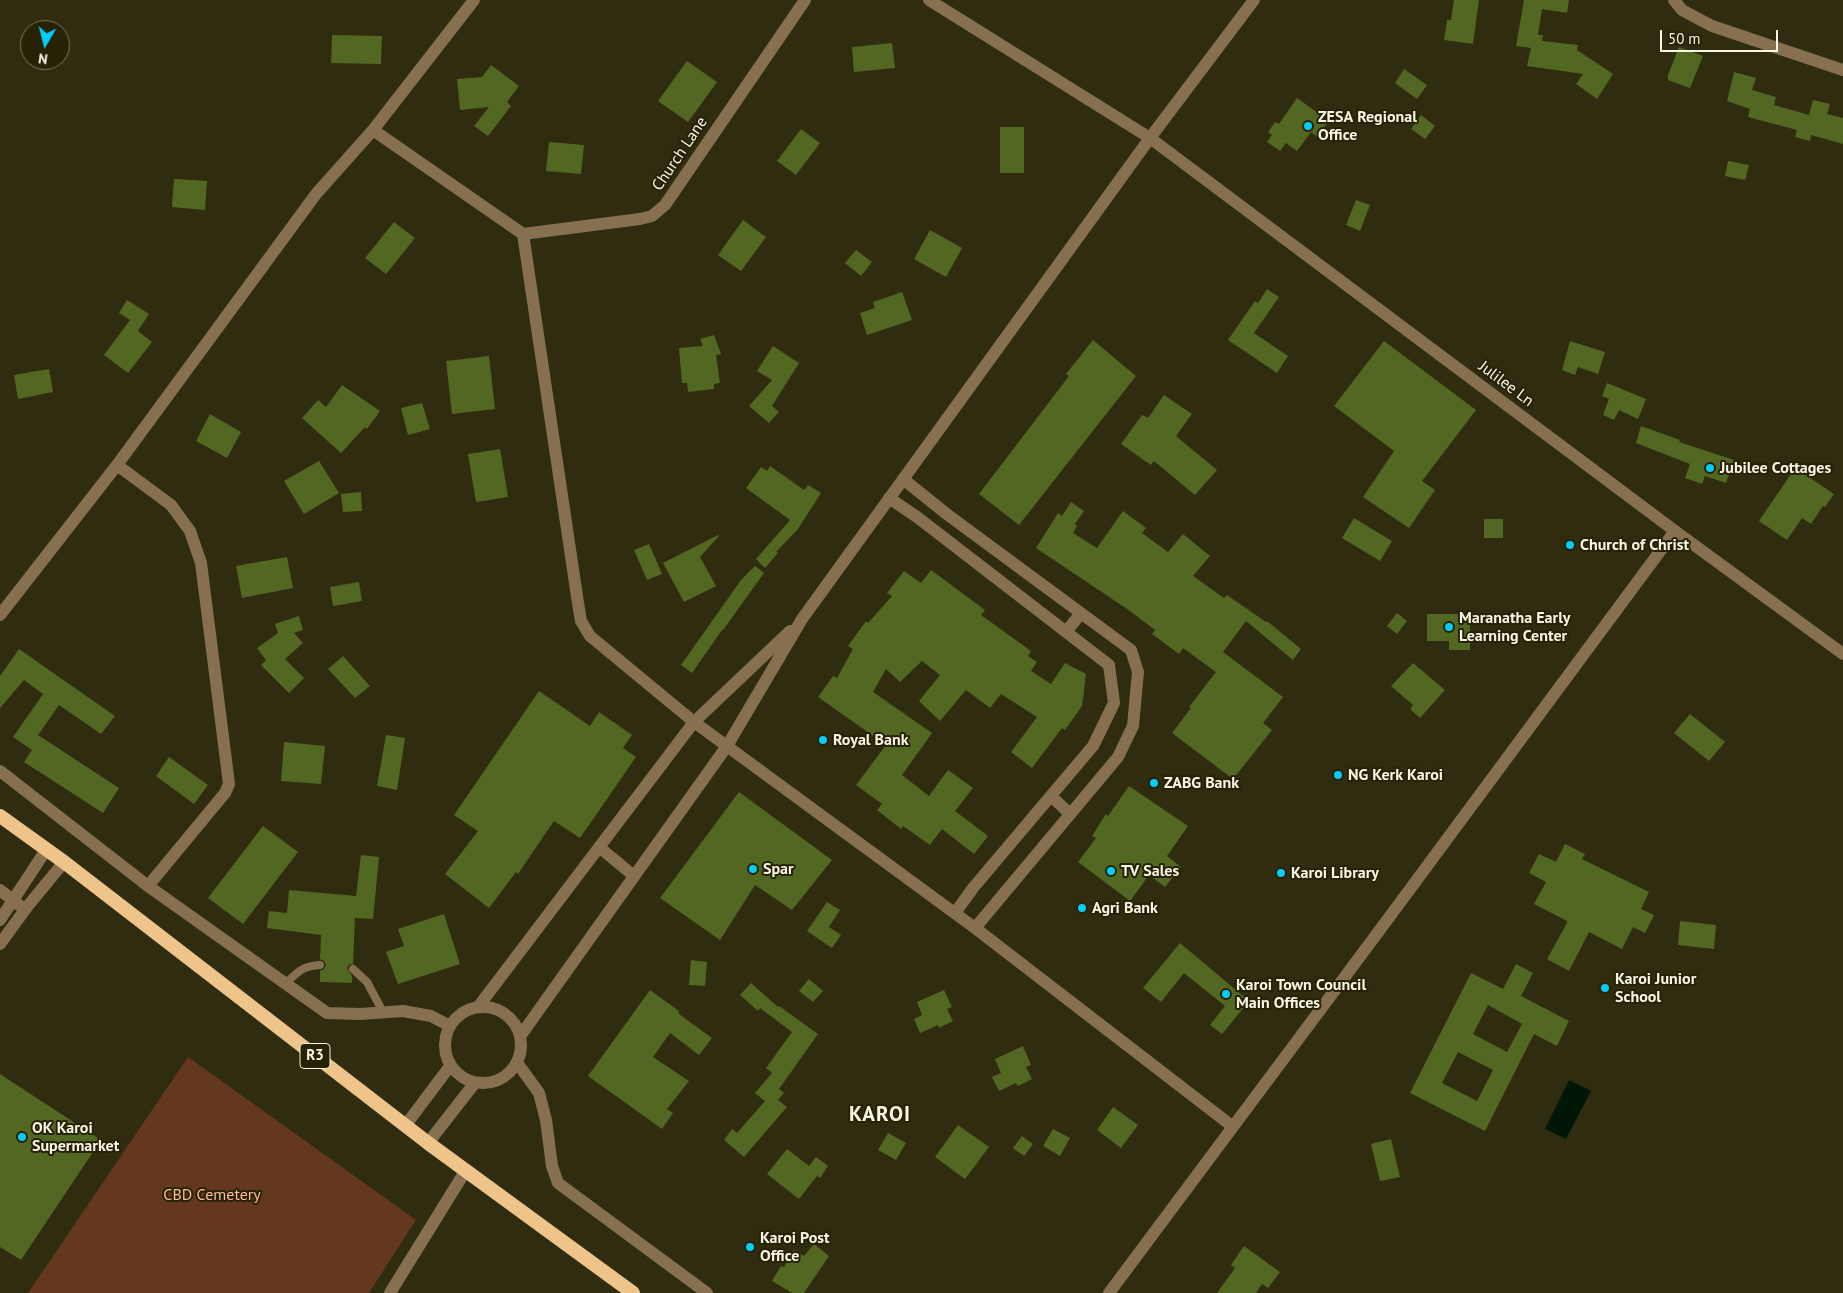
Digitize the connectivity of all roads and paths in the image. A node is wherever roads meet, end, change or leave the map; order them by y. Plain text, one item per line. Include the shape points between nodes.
1 (474, 0) edge
2 (805, 0) edge
3 (929, 0) edge
4 (1254, 0) edge
5 (1674, 0) edge
6 (1843, 70) edge
7 (374, 130) junction
8 (1150, 138) junction
9 (523, 234) junction
10 (117, 465) junction
11 (902, 479) junction
12 (889, 498) junction
13 (1675, 531) junction
14 (1081, 613) junction
15 (0, 615) edge
16 (802, 619) junction
17 (1066, 632) junction
18 (1843, 654) edge
19 (694, 722) junction
20 (727, 746) junction
21 (0, 771) edge
22 (1051, 796) junction
23 (1070, 814) junction
24 (0, 816) edge
25 (599, 848) junction
26 (46, 850) junction
27 (64, 862) junction
28 (634, 876) junction
29 (148, 886) junction
30 (0, 890) edge
31 (14, 901) junction
32 (25, 909) junction
33 (955, 913) junction
34 (0, 920) edge
35 (974, 928) junction
36 (0, 944) edge
37 (320, 964) dead end
38 (353, 969) dead end
39 (285, 984) junction
40 (478, 1007) junction
41 (383, 1012) junction
42 (450, 1026) junction
43 (521, 1034) junction
44 (518, 1064) junction
45 (450, 1066) junction
46 (474, 1084) junction
47 (406, 1126) junction
48 (1232, 1126) junction
49 (428, 1143) junction
50 (466, 1170) junction
51 (390, 1293) edge
52 (633, 1293) edge
53 (707, 1293) edge
54 (1108, 1293) edge

1 - 7 street
2 - 9 street, Church Lane via 665,205 652,216
3 - 8 street, Julilee Ln
4 - 8 street
5 - 6 street via 1682,10 1712,26
7 - 9 street
7 - 10 street via 316,194
8 - 11 street
8 - 13 street, Julilee Ln
9 - 19 street via 581,621 590,636
10 - 15 street
10 - 29 street via 171,504 190,531 201,563 229,784 226,793
11 - 12 street
11 - 14 street
12 - 16 street
12 - 17 street
13 - 18 street, Julilee Ln
13 - 48 street
14 - 17 street
14 - 23 street via 1131,650 1138,672 1137,694 1133,726 1118,757
16 - 19 street
16 - 20 street
17 - 22 street via 1109,665 1114,702 1093,746
19 - 20 street
19 - 25 street
20 - 28 street
20 - 33 street
21 - 29 street
22 - 23 street
22 - 33 street
23 - 35 street
24 - 26 highway, R3
25 - 28 street
25 - 40 street
26 - 27 highway, R3
26 - 31 street
27 - 32 street
27 - 47 highway, R3
28 - 43 street
29 - 39 street
30 - 31 street
31 - 32 street
31 - 34 street
32 - 36 street
33 - 35 street
35 - 48 street
37 - 39 lane via 298,971
38 - 41 lane via 367,982
39 - 41 street via 327,1013
40 - 42 street via 460,1013
40 - 43 street via 496,1008 512,1018
41 - 42 street via 422,1014
42 - 45 street via 444,1050
43 - 44 street
44 - 46 street via 500,1081
44 - 53 street via 538,1093 558,1183
45 - 46 street via 460,1077
45 - 47 street
46 - 49 street
47 - 49 highway, R3
48 - 54 street
49 - 50 highway, R3
50 - 51 street
50 - 52 highway, R3

